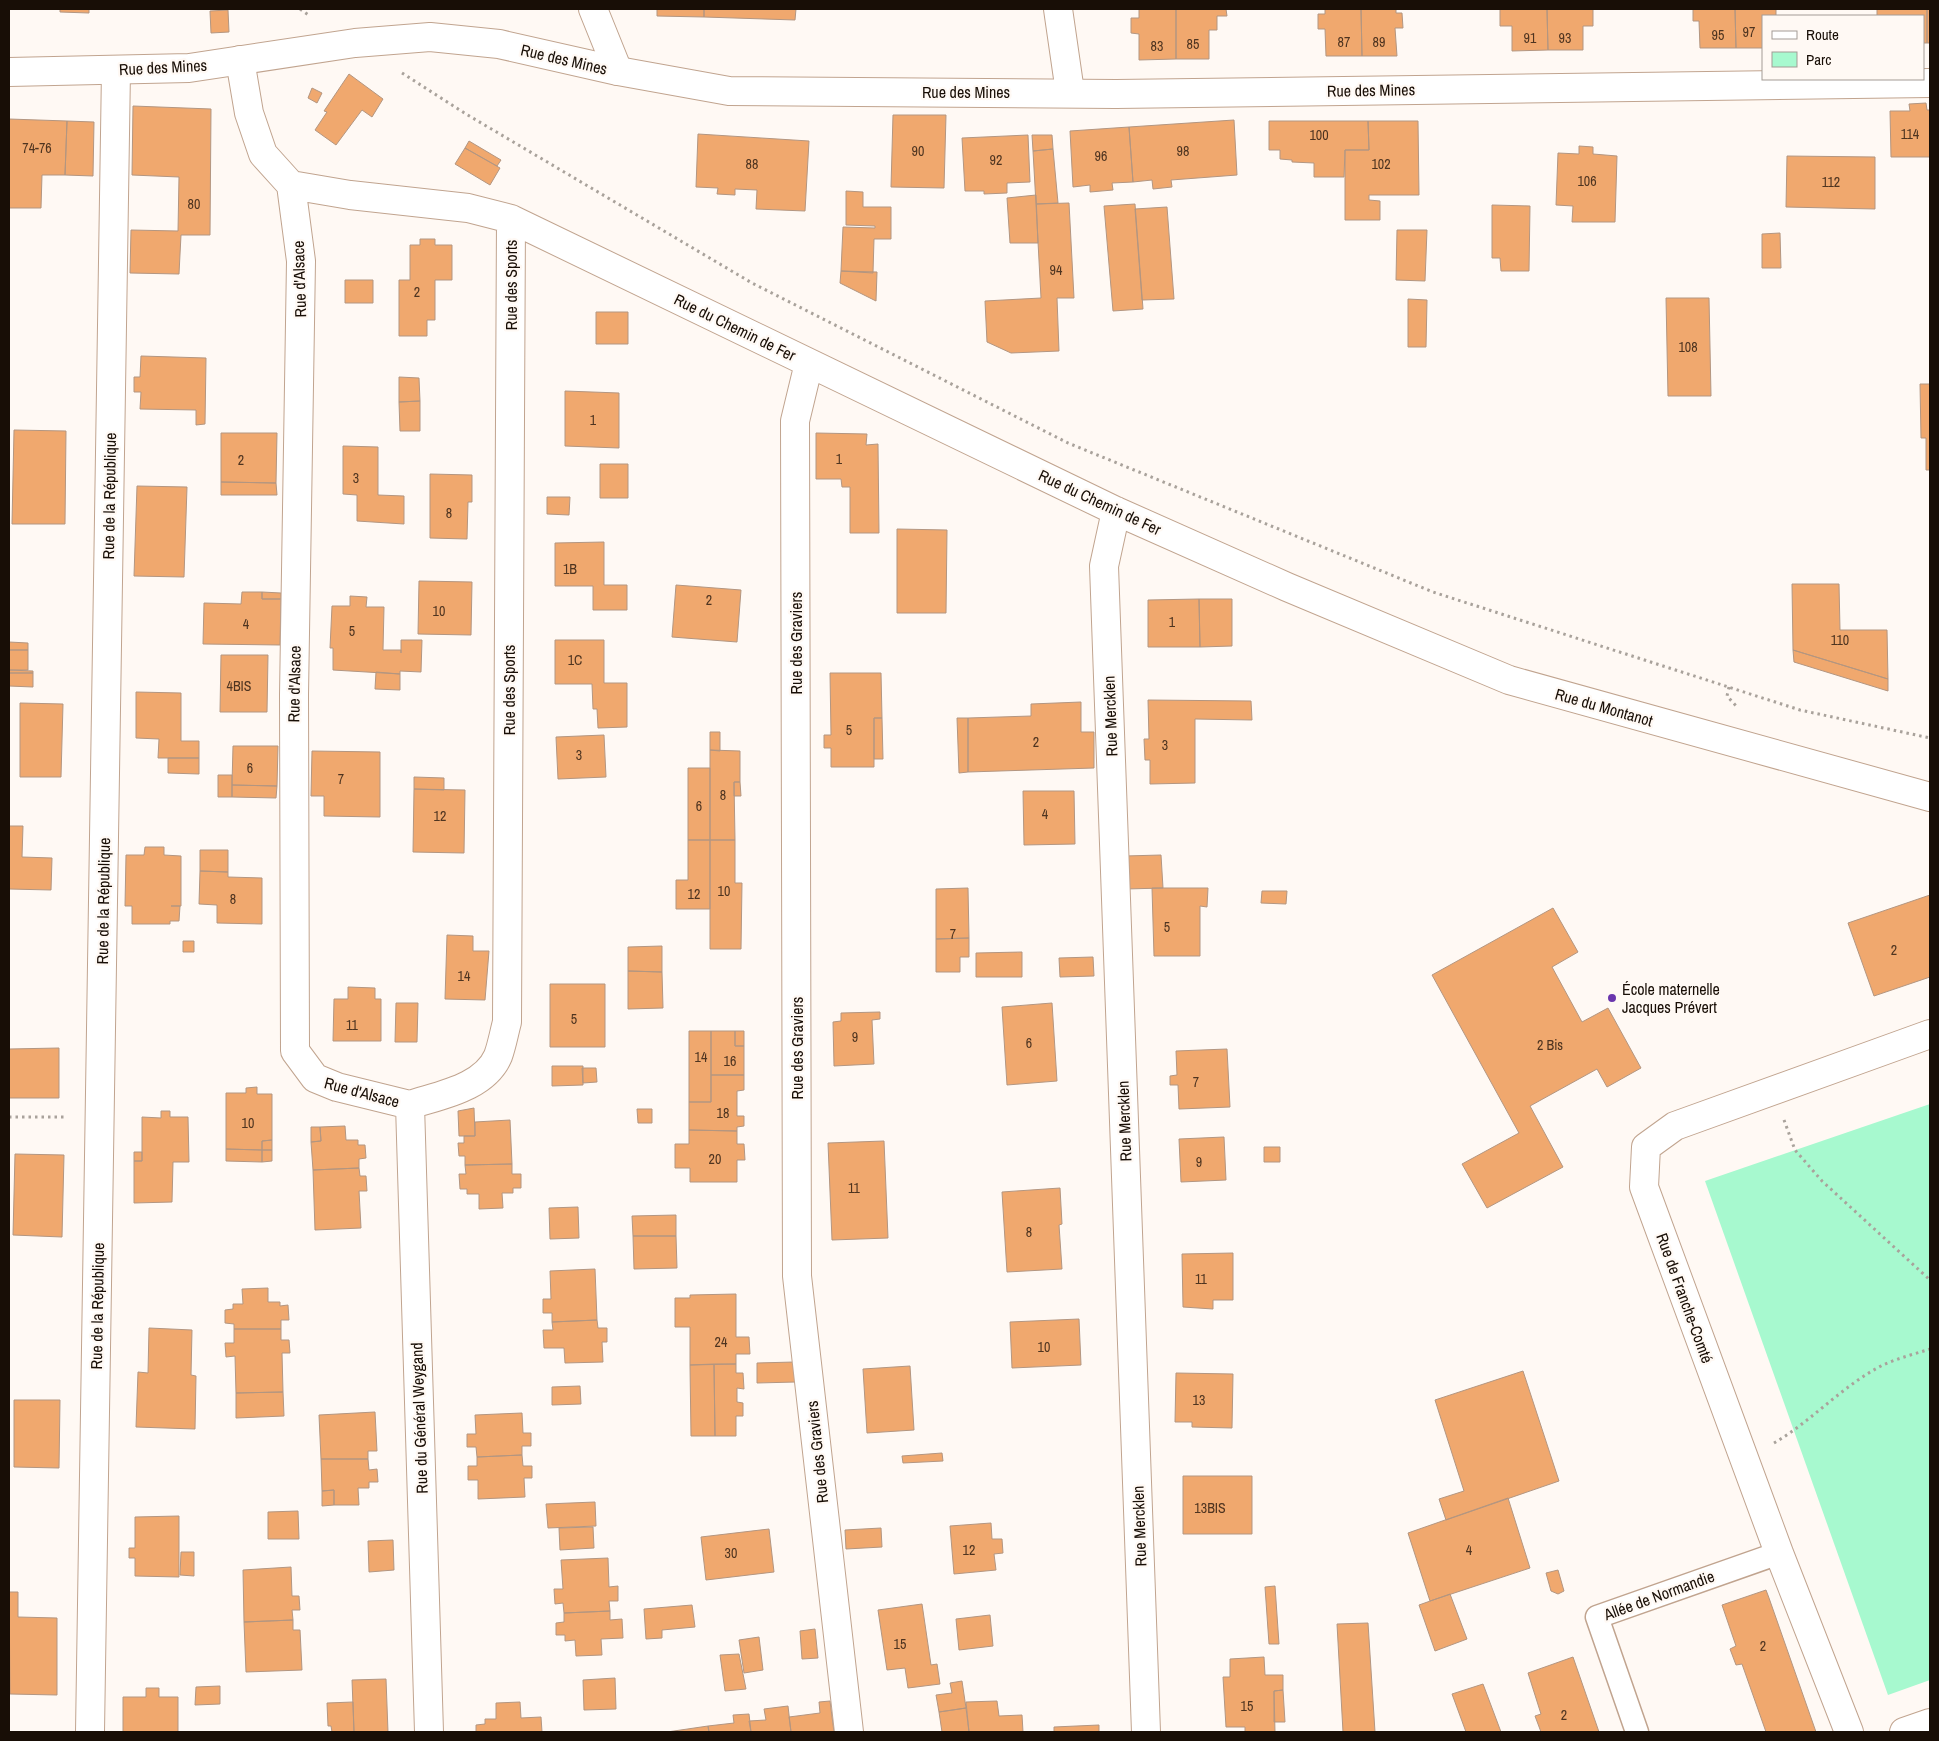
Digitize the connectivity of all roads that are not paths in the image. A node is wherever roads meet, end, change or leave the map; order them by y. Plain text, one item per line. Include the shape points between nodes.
1 (593, 9) edge
2 (1058, 9) edge
3 (240, 60) junction
4 (116, 70) junction
5 (618, 71) junction
6 (9, 72) edge
7 (1930, 83) edge
8 (1070, 92) junction
9 (291, 185) junction
10 (511, 219) junction
11 (810, 363) junction
12 (1116, 511) junction
13 (1287, 587) joint
14 (1930, 797) edge
15 (1930, 1034) edge
16 (410, 1105) junction
17 (1779, 1553) junction
18 (1930, 1723) edge
19 (90, 1732) edge
20 (429, 1732) edge
21 (849, 1732) edge
22 (1146, 1732) edge
23 (1637, 1732) edge
24 (1849, 1732) edge
25 (1904, 1732) edge

1 - 5 street
2 - 8 street
3 - 4 street, Rue des Mines via 189,68
3 - 5 street, Rue des Mines via 355,43 430,37 499,44
3 - 9 street via 249,113 263,154
4 - 6 street, Rue des Mines
4 - 19 street, Rue de la République
5 - 8 street, Rue des Mines via 729,91
7 - 8 street, Rue des Mines
9 - 10 street, Rue du Chemin de Fer via 468,208
9 - 16 street, Rue d'Alsace via 301,261 294,695 295,1051 315,1078 337,1087
10 - 11 street, Rue du Chemin de Fer
10 - 16 street, Rue des Sports via 507,1022 498,1056 487,1073 464,1086
11 - 12 street, Rue du Chemin de Fer
11 - 21 street, Rue des Graviers via 795,420 797,1276
12 - 13 street, Rue du Chemin de Fer
12 - 22 street, Rue Mercklen via 1104,566
13 - 14 street, Rue du Montanot via 1509,680
15 - 17 street, Rue de Franche-Comté via 1675,1126 1646,1148 1644,1187
16 - 20 street, Rue du Général Weygand
17 - 23 lane, Allée de Normandie via 1597,1617
17 - 24 street, Rue de Franche-Comté
18 - 25 street

